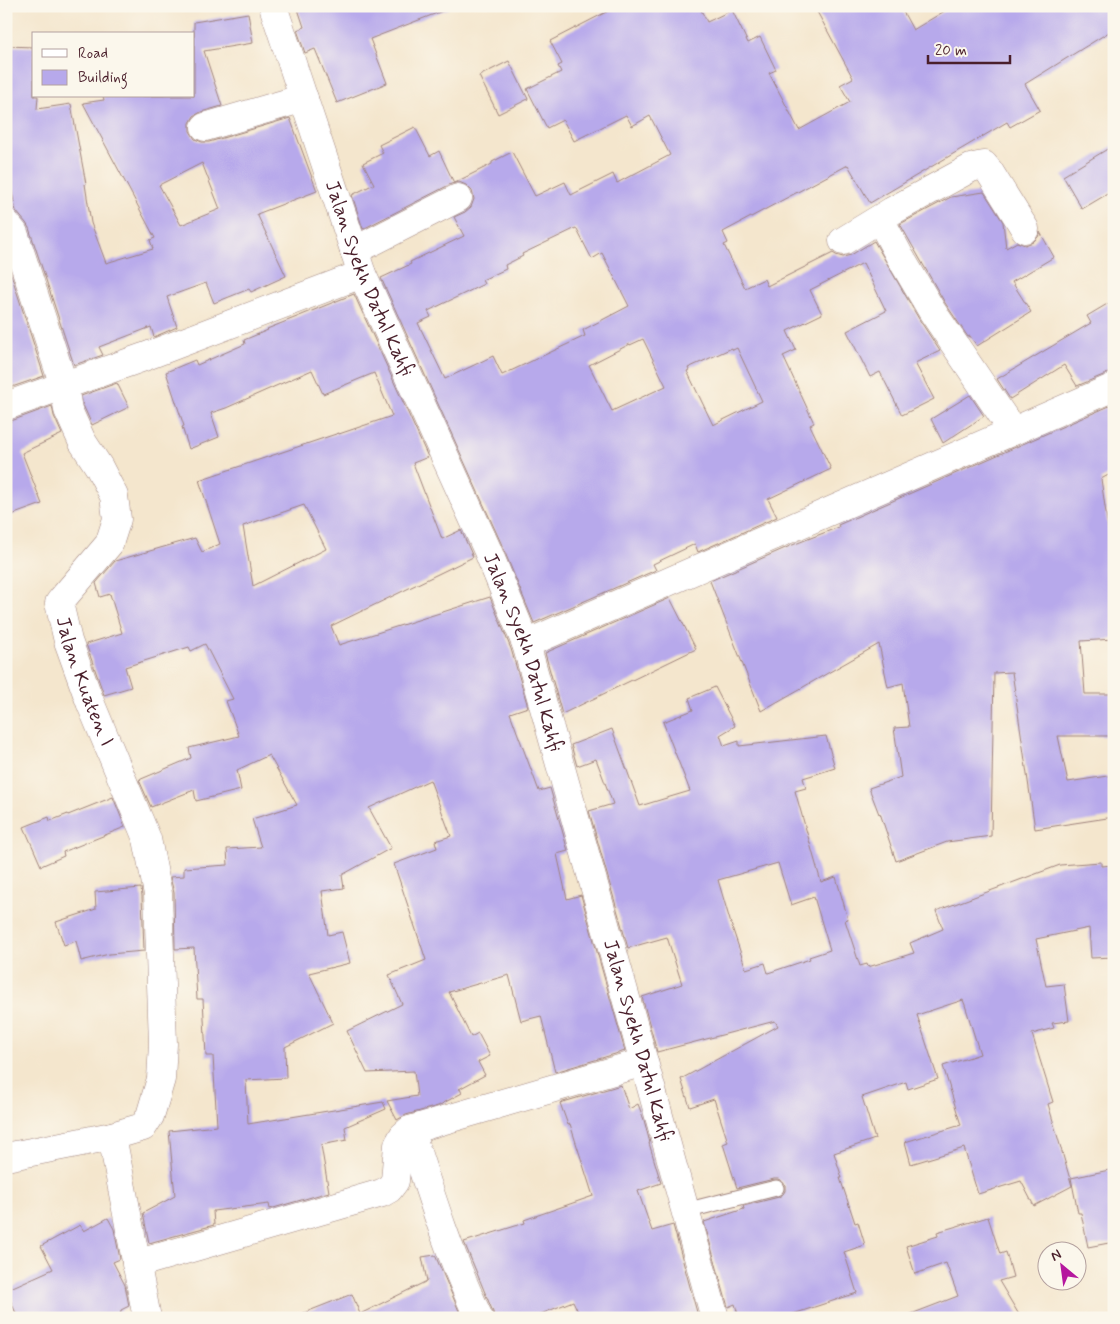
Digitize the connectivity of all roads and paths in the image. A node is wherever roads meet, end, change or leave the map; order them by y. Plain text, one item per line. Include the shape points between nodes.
1 (273, 6) edge
2 (304, 98) junction
3 (205, 126) dead end
4 (458, 198) dead end
5 (880, 220) junction
6 (10, 228) edge
7 (1025, 229) dead end
8 (843, 242) dead end
9 (358, 262) junction
10 (64, 386) junction
11 (1114, 387) edge
12 (6, 406) edge
13 (1013, 431) junction
14 (526, 644) junction
15 (644, 1062) junction
16 (410, 1130) junction
17 (112, 1136) junction
18 (6, 1157) edge
19 (776, 1188) dead end
20 (685, 1211) junction
21 (136, 1264) junction
22 (147, 1318) edge
23 (479, 1318) edge
24 (715, 1318) edge

1 - 2 street, Jalan Syekh Datul Kahfi
2 - 3 street
2 - 9 street, Jalan Syekh Datul Kahfi
4 - 9 street
5 - 7 street via 971,168 984,165
5 - 8 street
5 - 13 street via 932,311
6 - 10 street, Jalan Kuaten I
9 - 10 street via 153,353
9 - 14 street, Jalan Syekh Datul Kahfi
10 - 12 street
10 - 17 street, Jalan Kuaten I via 82,441 114,496 117,519 109,544 59,603 60,609 90,702 147,839 158,894 163,1044 160,1079 150,1116 143,1127
11 - 13 street
13 - 14 street
14 - 15 street, Jalan Syekh Datul Kahfi
15 - 16 street
15 - 20 street, Jalan Syekh Datul Kahfi
16 - 21 street via 398,1145 395,1182 382,1193
16 - 23 street via 443,1232
17 - 18 street
17 - 21 street
19 - 20 lane
20 - 24 street, Jalan Syekh Datul Kahfi
21 - 22 street

